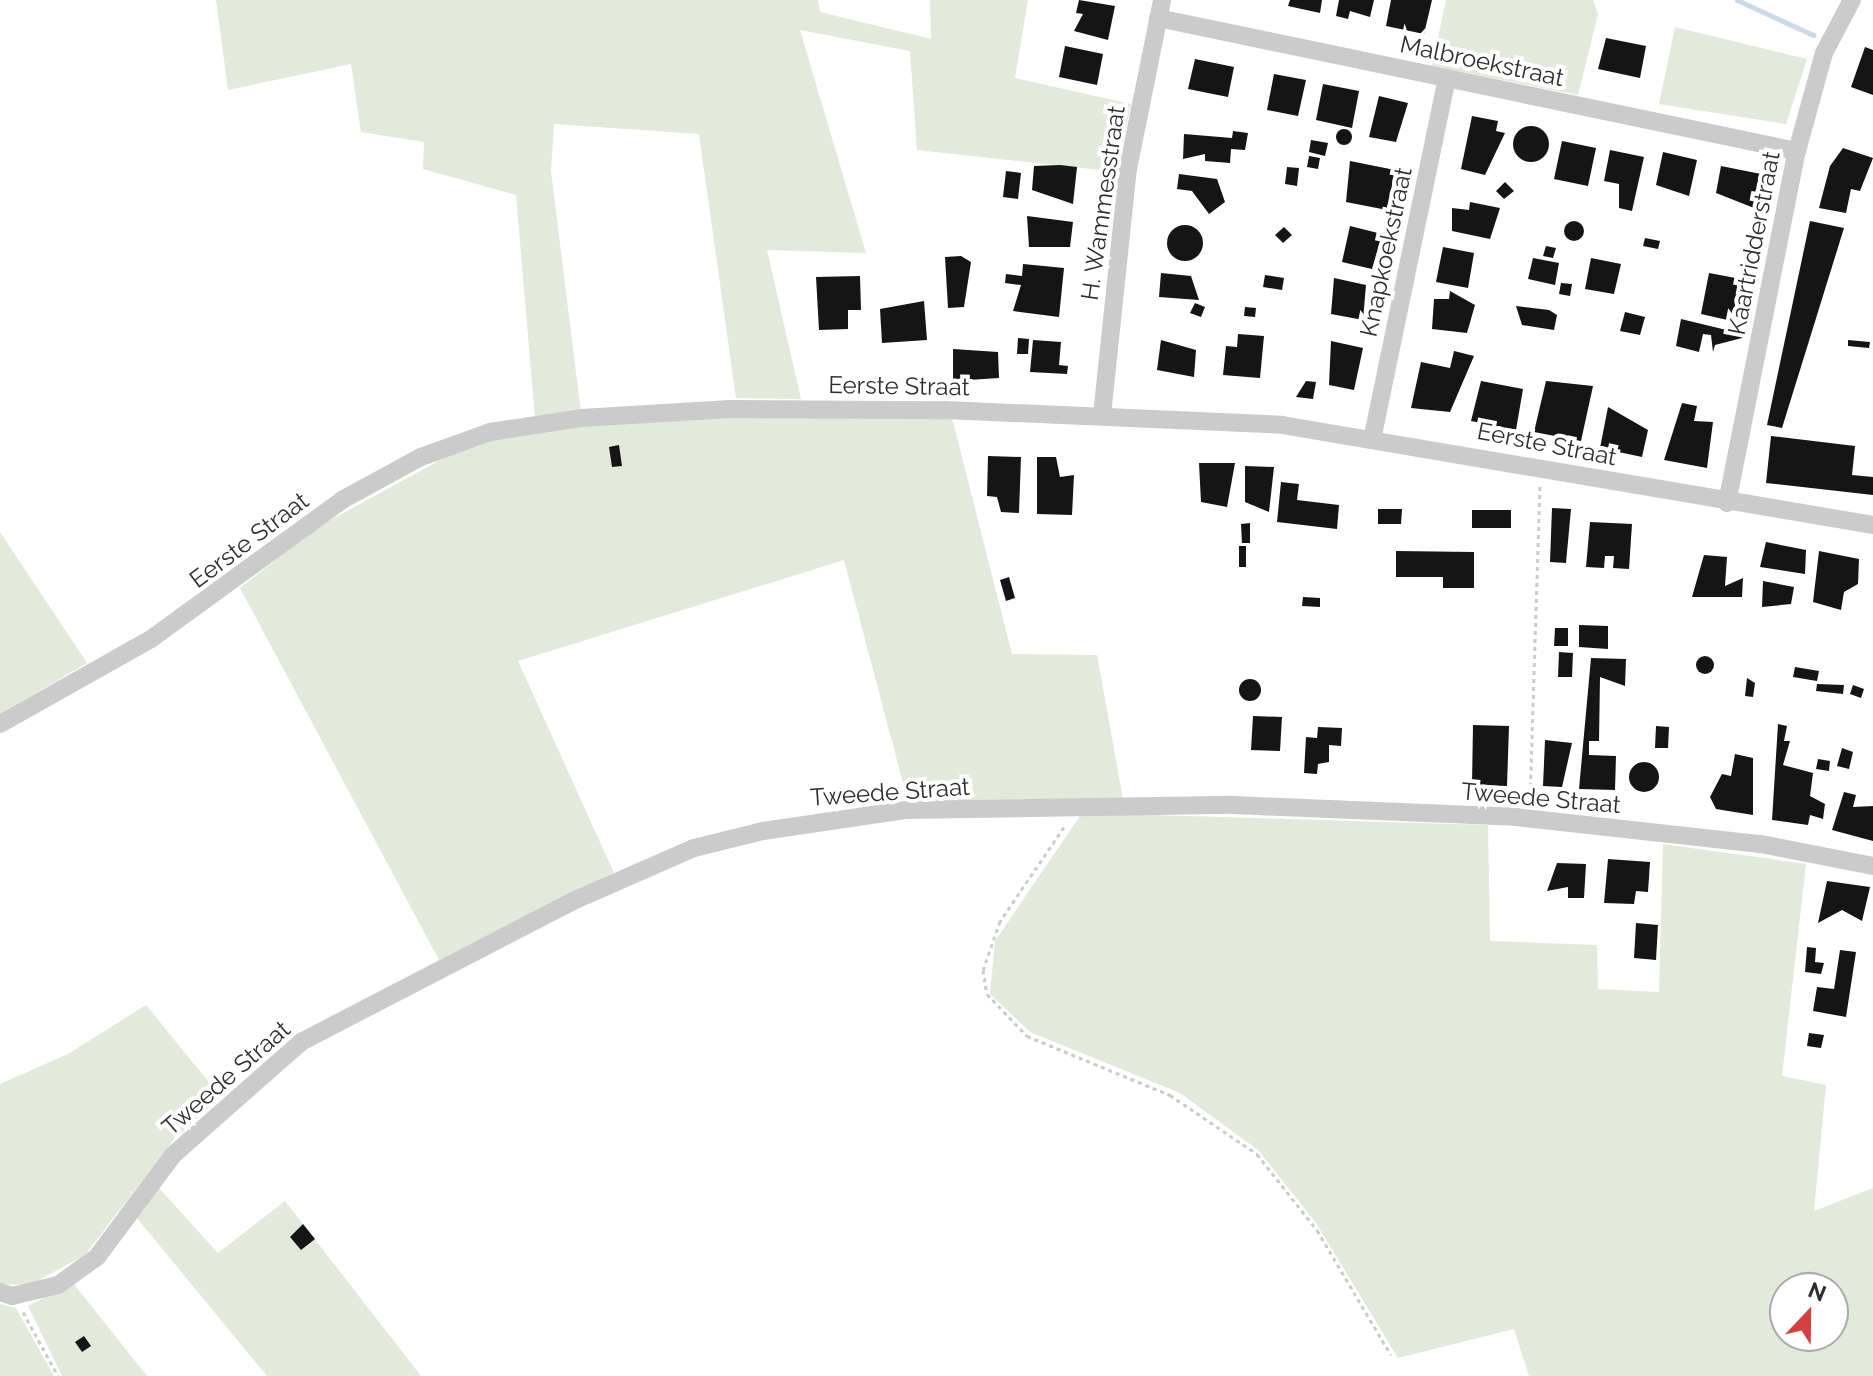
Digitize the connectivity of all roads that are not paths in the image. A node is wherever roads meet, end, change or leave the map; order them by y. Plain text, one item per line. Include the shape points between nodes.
1 (1852, 0) edge
2 (1160, 9) edge
3 (1447, 78) junction
4 (1797, 151) junction
5 (1102, 415) junction
6 (1373, 435) junction
7 (1727, 503) junction
8 (1873, 525) edge
9 (0, 724) edge
10 (1873, 866) edge
11 (6, 1294) edge

1 - 4 street, Kaartridderstraat via 1824,53
2 - 3 street, Malbroekstraat
2 - 5 street, H. Wammesstraat via 1128,169
3 - 4 street, Malbroekstraat
3 - 6 street, Knapkoekstraat
4 - 7 street, Kaartridderstraat
5 - 6 street, Eerste Straat
5 - 9 street, Eerste Straat via 730,409 490,432 421,457 342,500 190,614
6 - 7 street, Eerste Straat
7 - 8 street, Eerste Straat
10 - 11 street, Tweede Straat via 1761,844 1529,819 1233,805 827,817 694,848 573,901 301,1042 173,1155 97,1257 58,1285

